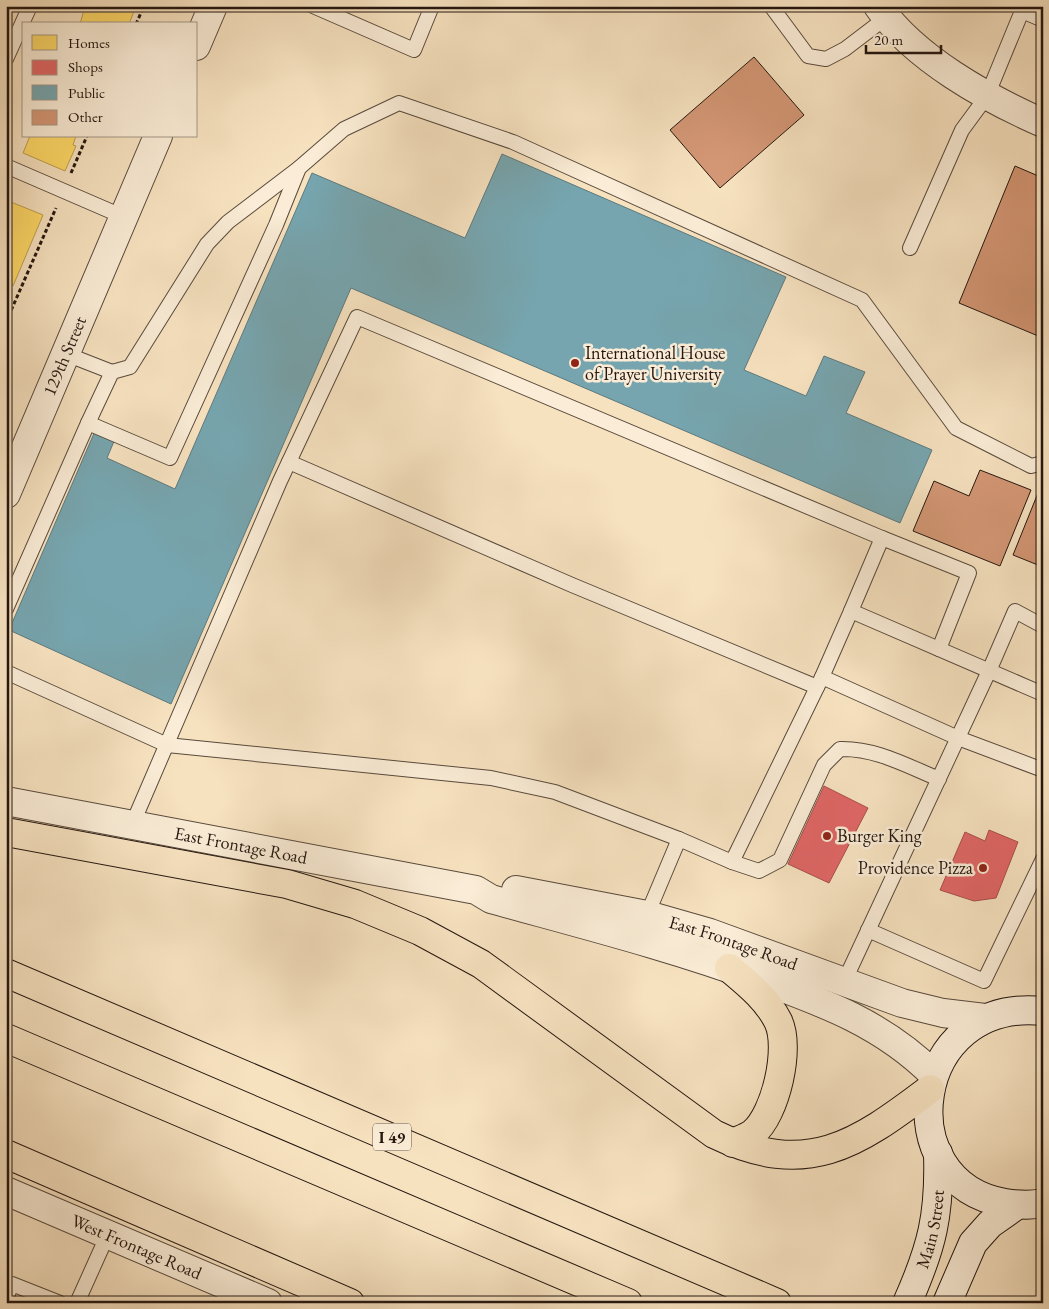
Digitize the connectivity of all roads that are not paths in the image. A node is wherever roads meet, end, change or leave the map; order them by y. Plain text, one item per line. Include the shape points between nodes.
1 (30, 6) edge
2 (213, 6) edge
3 (313, 6) edge
4 (432, 6) edge
5 (771, 6) edge
6 (1023, 9) edge
7 (882, 11) edge
8 (1043, 20) edge
9 (23, 22) edge
10 (22, 24) edge
11 (198, 41) edge
12 (6, 59) edge
13 (987, 96) junction
14 (1043, 123) edge
15 (157, 138) edge
16 (6, 166) edge
17 (299, 168) junction
18 (124, 217) junction
19 (910, 248) dead end
20 (66, 354) junction
21 (112, 372) junction
22 (88, 423) junction
23 (13, 460) edge
24 (289, 462) junction
25 (1043, 463) edge
26 (6, 494) edge
27 (882, 538) junction
28 (6, 609) edge
29 (851, 611) junction
30 (1043, 626) edge
31 (939, 649) junction
32 (989, 671) junction
33 (6, 672) edge
34 (820, 682) junction
35 (1043, 694) edge
36 (958, 738) junction
37 (166, 745) junction
38 (1043, 770) edge
39 (939, 779) junction
40 (6, 801) edge
41 (132, 826) junction
42 (6, 832) edge
43 (679, 840) junction
44 (1043, 859) edge
45 (732, 862) junction
46 (476, 890) junction
47 (648, 915) junction
48 (868, 930) junction
49 (729, 968) junction
50 (6, 973) edge
51 (844, 982) junction
52 (1037, 1005) edge
53 (985, 1018) junction
54 (6, 1038) edge
55 (932, 1082) junction
56 (733, 1143) junction
57 (6, 1154) edge
58 (938, 1154) junction
59 (6, 1192) edge
60 (1030, 1204) edge
61 (108, 1234) junction
62 (9, 1282) edge
63 (6, 1298) edge
64 (60, 1303) edge
65 (77, 1303) edge
66 (268, 1303) edge
67 (350, 1303) edge
68 (628, 1303) edge
69 (777, 1303) edge
70 (907, 1303) edge
71 (947, 1303) edge

1 - 9 lane
2 - 11 street
3 - 4 lane via 414,50
5 - 7 lane via 808,56 826,59 845,49
6 - 8 lane
6 - 13 lane
7 - 13 street via 920,50
10 - 12 lane
13 - 14 street
13 - 19 lane via 962,130
15 - 18 street, 129th Street
16 - 18 lane
17 - 21 lane via 228,222 207,244 130,367
17 - 22 lane via 170,458
17 - 25 lane via 344,129 399,103 513,142 862,300 956,428 1031,466
18 - 20 street, 129th Street
20 - 21 lane
20 - 23 street, 129th Street
21 - 22 lane
22 - 28 lane
23 - 26 street, 129th Street
24 - 27 lane via 357,316
24 - 34 lane via 572,585
24 - 37 lane
27 - 29 lane
27 - 31 lane via 968,573
29 - 31 lane
29 - 34 lane
30 - 32 lane via 1015,611
31 - 32 lane
32 - 35 lane
32 - 36 lane
33 - 37 lane
34 - 36 lane
34 - 45 lane
36 - 38 lane
36 - 39 lane
37 - 41 lane
37 - 43 lane via 491,778 555,792
39 - 45 lane via 876,753 858,748 840,749 824,764 780,860 759,872
39 - 48 lane
40 - 41 street, East Frontage Road
41 - 46 street, East Frontage Road
42 - 56 highway via 287,884 355,904 420,931 481,964 714,1134
43 - 45 lane
43 - 47 lane
44 - 48 lane via 984,981
46 - 47 street, East Frontage Road via 492,887
46 - 49 street, East Frontage Road via 491,899
47 - 51 street, East Frontage Road via 710,933
48 - 51 lane
49 - 55 street, East Frontage Road via 828,1005 871,1025 916,1057
49 - 56 highway via 766,1002 779,1023 783,1043 776,1090 768,1114 754,1133
50 - 69 highway, I 49
51 - 53 street, East Frontage Road via 902,1004
52 - 53 street
53 - 55 street via 949,1047
54 - 68 highway
55 - 56 highway via 876,1129 833,1149 783,1154
55 - 58 street via 928,1113 930,1132
57 - 67 highway
58 - 60 street via 968,1189 990,1200
58 - 70 street, Main Street via 937,1208 925,1262
59 - 61 street, West Frontage Road
60 - 71 street via 990,1224 973,1244
61 - 65 lane
61 - 66 street, West Frontage Road
62 - 63 lane
62 - 64 lane

